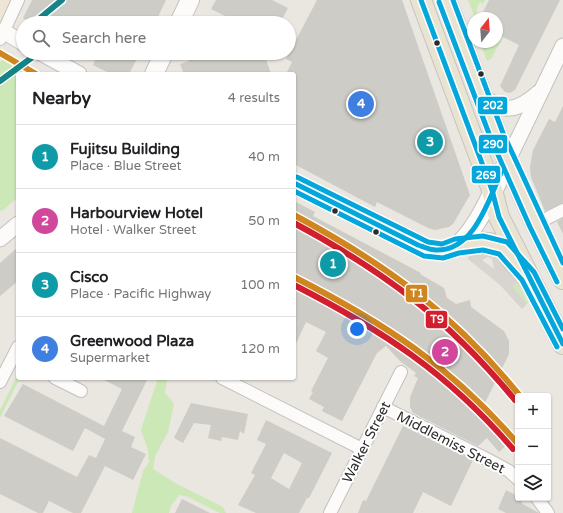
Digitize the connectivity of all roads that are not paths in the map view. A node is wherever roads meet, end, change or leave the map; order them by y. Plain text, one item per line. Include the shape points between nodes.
1 (18, 0) edge
2 (190, 0) edge
3 (421, 0) edge
4 (446, 0) edge
5 (182, 16) edge
6 (2, 35) edge
7 (16, 40) edge
8 (563, 46) edge
9 (54, 60) edge
10 (161, 60) edge
11 (75, 72) edge
12 (155, 72) edge
13 (541, 90) junction
14 (481, 94) junction
15 (508, 160) junction
16 (296, 184) edge
17 (492, 190) junction
18 (563, 210) edge
19 (536, 224) junction
20 (16, 226) edge
21 (0, 239) edge
22 (450, 249) junction
23 (528, 276) junction
24 (563, 279) edge
25 (563, 321) edge
26 (563, 344) edge
27 (16, 354) edge
28 (401, 372) dead end
29 (59, 380) edge
30 (226, 380) edge
31 (0, 382) edge
32 (81, 391) dead end
33 (383, 407) junction
34 (362, 449) junction
35 (515, 477) edge
36 (539, 501) edge
37 (330, 513) edge
38 (548, 513) edge

1 - 6 street
2 - 5 main road
3 - 17 main road
4 - 14 main road
6 - 7 street
8 - 13 street
9 - 11 street
10 - 12 main road
13 - 14 street via 527,103 508,109 498,107
13 - 15 street
14 - 15 main road
15 - 17 main road
15 - 19 main road
16 - 22 main road via 418,245 433,251
17 - 22 main road via 472,229
17 - 23 main road via 499,217
17 - 25 main road via 506,207
18 - 19 street
19 - 24 main road
20 - 21 street
22 - 23 main road via 483,242 498,246 507,252
23 - 26 main road
27 - 31 street
28 - 33 street, Walker Street
29 - 32 street
30 - 34 street
33 - 34 street, Walker Street
33 - 35 street, Middlemiss Street via 483,457
34 - 37 street, Walker Street
36 - 38 street

